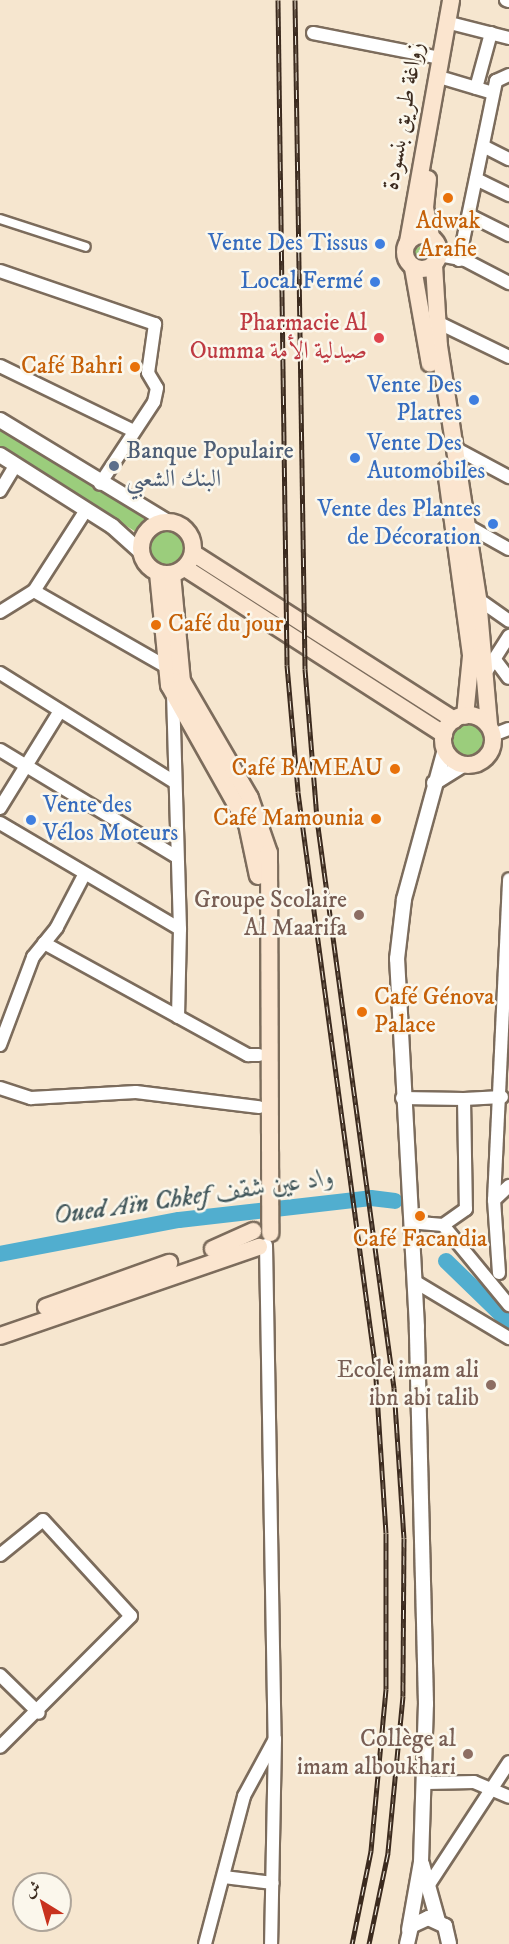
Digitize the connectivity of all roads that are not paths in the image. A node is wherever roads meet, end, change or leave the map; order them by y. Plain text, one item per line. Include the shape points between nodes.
1 (451, 0) edge
2 (460, 0) edge
3 (451, 23) junction
4 (313, 33) dead end
5 (491, 33) junction
6 (509, 38) edge
7 (440, 58) junction
8 (509, 75) edge
9 (446, 79) junction
10 (476, 88) junction
11 (493, 93) junction
12 (483, 146) junction
13 (509, 159) edge
14 (476, 179) junction
15 (509, 195) edge
16 (469, 215) junction
17 (0, 219) edge
18 (509, 234) edge
19 (431, 237) junction
20 (408, 242) junction
21 (86, 247) dead end
22 (436, 260) junction
23 (459, 260) junction
24 (413, 268) junction
25 (0, 271) edge
26 (509, 283) edge
27 (436, 322) junction
28 (509, 357) edge
29 (0, 366) edge
30 (0, 420) edge
31 (134, 431) junction
32 (453, 447) junction
33 (0, 455) edge
34 (15, 466) junction
35 (509, 477) edge
36 (100, 484) junction
37 (0, 491) edge
38 (86, 510) junction
39 (168, 522) junction
40 (466, 525) junction
41 (509, 549) edge
42 (141, 552) junction
43 (177, 567) junction
44 (34, 591) junction
45 (478, 598) junction
46 (0, 612) edge
47 (509, 621) edge
48 (509, 636) edge
49 (165, 666) junction
50 (491, 666) junction
51 (0, 673) edge
52 (509, 678) edge
53 (173, 696) junction
54 (60, 711) junction
55 (452, 729) junction
56 (497, 730) edge
57 (0, 750) edge
58 (463, 765) junction
59 (27, 766) junction
60 (173, 781) junction
61 (434, 783) junction
62 (0, 808) edge
63 (0, 823) edge
64 (175, 856) junction
65 (83, 877) junction
66 (509, 879) edge
67 (507, 922) edge
68 (180, 929) junction
69 (44, 943) junction
70 (505, 999) edge
71 (178, 1017) junction
72 (505, 1039) edge
73 (0, 1045) edge
74 (259, 1055) junction
75 (0, 1088) edge
76 (502, 1097) junction
77 (402, 1098) junction
78 (464, 1099) junction
79 (259, 1107) junction
80 (505, 1138) edge
81 (509, 1186) edge
82 (266, 1190) junction
83 (494, 1200) junction
84 (411, 1221) junction
85 (443, 1225) junction
86 (263, 1231) junction
87 (504, 1269) edge
88 (414, 1281) junction
89 (491, 1285) junction
90 (509, 1305) edge
91 (0, 1324) edge
92 (0, 1336) edge
93 (509, 1338) edge
94 (0, 1555) edge
95 (0, 1675) edge
96 (39, 1713) junction
97 (275, 1739) junction
98 (0, 1747) edge
99 (509, 1762) edge
100 (426, 1783) junction
101 (493, 1788) junction
102 (509, 1797) edge
103 (422, 1862) junction
104 (224, 1877) junction
105 (273, 1883) junction
106 (428, 1886) junction
107 (438, 1921) junction
108 (408, 1937) edge
109 (451, 1942) edge
110 (205, 1944) edge
111 (271, 1944) edge

1 - 3 main road, زواغة طريق بنسودة
2 - 3 main road, زواغة طريق بنسودة
3 - 5 street
3 - 7 main road, زواغة طريق بنسودة
3 - 9 main road, زواغة طريق بنسودة
4 - 7 street
5 - 6 street
5 - 10 street
7 - 20 main road, زواغة طريق بنسودة
8 - 11 street via 499,77
9 - 10 street
9 - 19 main road, زواغة طريق بنسودة via 425,198
10 - 11 street
11 - 12 street
12 - 13 street
12 - 14 street
14 - 15 street
14 - 16 street
16 - 18 street
16 - 23 street
17 - 21 street
19 - 20 main road via 418,235
19 - 22 main road
20 - 24 main road via 404,255
22 - 23 street
22 - 24 main road
22 - 27 main road
23 - 26 street
24 - 55 main road via 468,622 472,680
25 - 31 street via 155,324 148,374 157,391
27 - 28 street
27 - 32 main road
29 - 31 street
30 - 36 street
31 - 36 street
32 - 35 street
32 - 40 main road
33 - 34 street
34 - 37 street
34 - 38 street
36 - 39 street
38 - 42 street
38 - 44 street
39 - 42 main road via 149,529
39 - 43 main road via 189,533
40 - 41 street
40 - 45 main road
42 - 43 main road
43 - 49 main road
43 - 55 main road
43 - 82 main road via 182,681 266,836
44 - 46 street
44 - 49 street
45 - 47 street
45 - 50 main road
48 - 50 street
49 - 53 main road
50 - 52 street
50 - 56 main road
51 - 54 street
53 - 60 street
53 - 74 main road via 227,786 258,858
54 - 59 street
54 - 60 street
55 - 56 main road
55 - 58 main road
55 - 61 street
56 - 58 main road via 487,757
57 - 59 street
58 - 61 street
59 - 62 street
59 - 64 street
60 - 64 street
61 - 77 street via 400,921
63 - 65 street
64 - 68 street
65 - 68 street
65 - 69 street
66 - 67 street
67 - 70 street
68 - 71 street
69 - 71 street
69 - 73 street via 33,957
70 - 72 street
71 - 74 street via 248,1056
72 - 76 street
74 - 79 main road
75 - 79 street via 30,1098 136,1092
76 - 78 street
76 - 80 street
77 - 78 street
77 - 84 street
78 - 85 street via 469,1195 458,1219
79 - 82 main road
80 - 83 street
81 - 83 street
82 - 86 main road
83 - 87 street
84 - 85 street
84 - 88 street
85 - 89 street
86 - 91 main road
86 - 92 main road
86 - 97 street
87 - 89 street
88 - 93 street
88 - 100 street
89 - 90 street
94 - 96 street via 43,1520 131,1616
95 - 96 street
96 - 98 street
97 - 104 street via 244,1796
97 - 105 street
99 - 101 street
100 - 101 street via 468,1781
100 - 103 street
101 - 102 street
101 - 106 street
103 - 106 street
103 - 108 street
104 - 105 street
104 - 110 street
105 - 111 street
106 - 107 street
107 - 108 street via 423,1919
107 - 109 street

